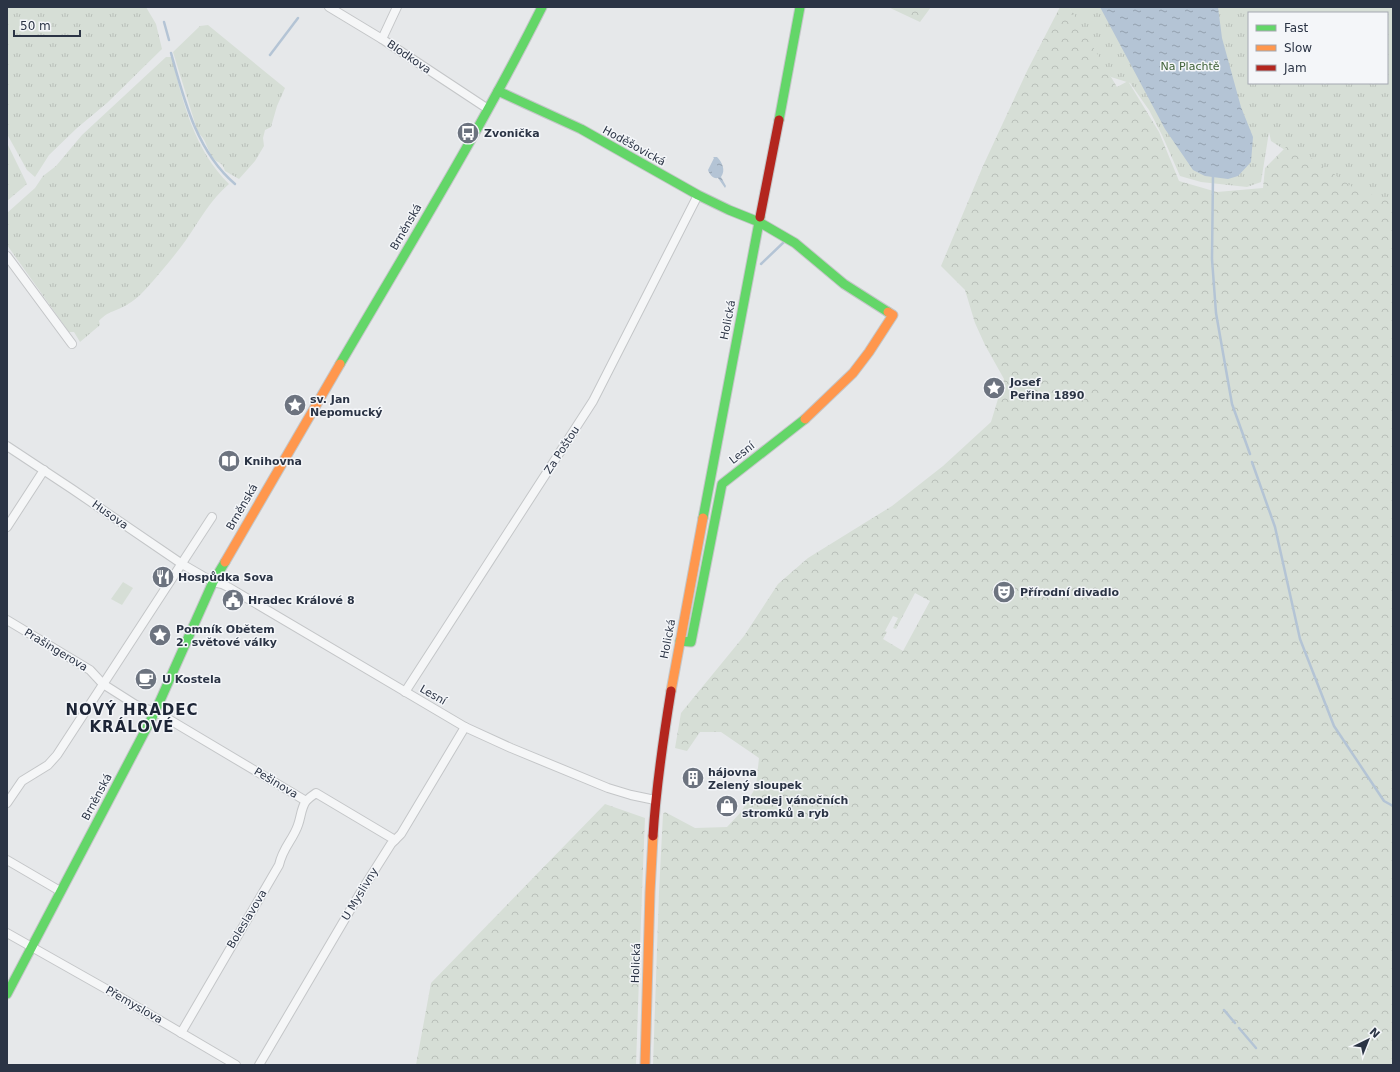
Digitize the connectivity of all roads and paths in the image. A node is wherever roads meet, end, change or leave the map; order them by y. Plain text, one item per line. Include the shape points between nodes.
1 (329, 7) edge
2 (397, 7) edge
3 (542, 7) edge
4 (800, 7) edge
5 (382, 39) junction
6 (498, 90) junction
7 (488, 109) junction
8 (698, 195) junction
9 (759, 222) junction
10 (7, 256) edge
11 (72, 344) dead end
12 (7, 446) edge
13 (44, 470) junction
14 (212, 518) dead end
15 (7, 527) edge
16 (182, 564) junction
17 (213, 582) junction
18 (7, 620) edge
19 (680, 641) junction
20 (103, 684) junction
21 (405, 692) junction
22 (155, 712) junction
23 (465, 727) junction
24 (655, 800) junction
25 (306, 801) junction
26 (7, 803) edge
27 (395, 840) junction
28 (7, 860) edge
29 (60, 892) junction
30 (7, 933) edge
31 (32, 947) junction
32 (7, 994) edge
33 (181, 1033) junction
34 (236, 1065) edge
35 (259, 1065) edge
36 (645, 1065) edge

1 - 5 street, Blodkova
2 - 5 street
3 - 6 street, Brněnská
4 - 9 street, Holická
5 - 7 street, Blodkova
6 - 7 street, Brněnská
6 - 8 street, Hoděšovická via 580,129
7 - 17 street, Brněnská
8 - 9 street, Hoděšovická
8 - 21 street, Za Poštou via 593,401
9 - 19 street, Holická
9 - 19 street, Lesní via 796,243 844,284 893,315 853,372 832,393 790,431 722,484 691,642
10 - 11 street
12 - 13 street, Husova
13 - 15 street
13 - 16 street, Husova
14 - 16 street
16 - 17 street, Husova
16 - 20 street
17 - 21 street, Lesní via 222,584
17 - 22 street, Brněnská
18 - 20 street, Prašingerova via 90,670
19 - 24 street, Holická via 662,742
20 - 22 street, Prašingerova via 136,705
20 - 26 street via 57,755 48,765 22,781
21 - 23 street, Lesní
22 - 25 street, Pešinova
22 - 29 street, Brněnská
23 - 24 street, Lesní via 608,788
23 - 27 street, U Myslivny
24 - 36 street, Holická
25 - 27 street, Pešinova via 316,793
25 - 33 street, Boleslavova via 298,826 281,854 279,865
27 - 35 street, U Myslivny via 362,890
28 - 29 street
29 - 31 street, Brněnská
30 - 31 street, Přemyslova
31 - 32 street, Brněnská
31 - 33 street, Přemyslova
33 - 34 street, Přemyslova

